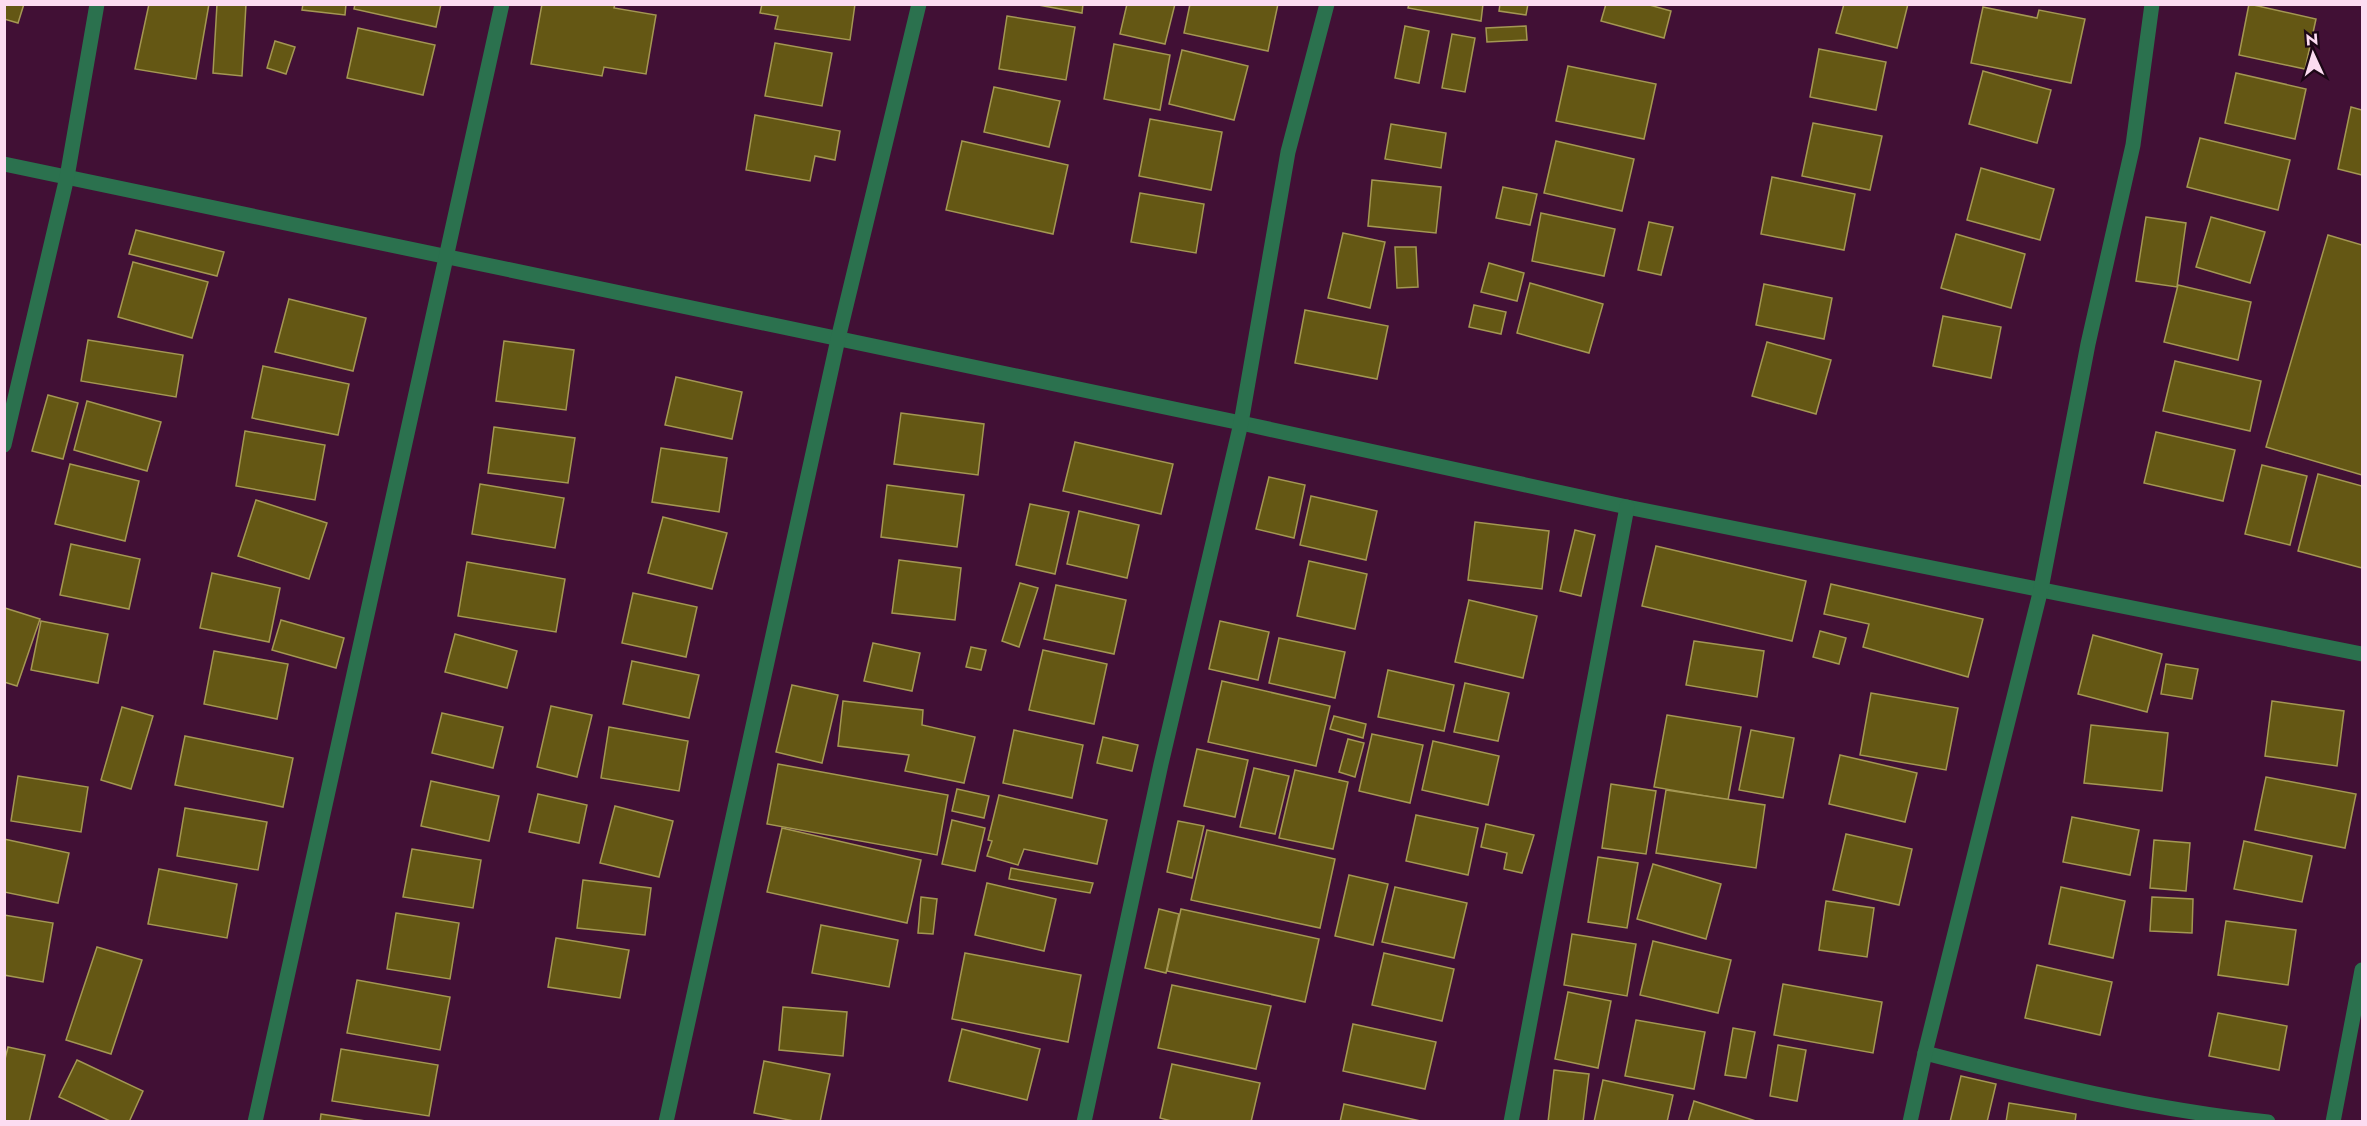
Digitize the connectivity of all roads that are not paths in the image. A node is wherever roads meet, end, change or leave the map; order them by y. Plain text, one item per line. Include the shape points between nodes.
1 (97, 4) edge
2 (502, 4) edge
3 (919, 4) edge
4 (1327, 4) edge
5 (2152, 4) edge
6 (4, 164) edge
7 (67, 177) junction
8 (445, 257) junction
9 (838, 339) junction
10 (1241, 423) junction
11 (4, 444) edge
12 (1627, 507) junction
13 (2041, 589) junction
14 (2362, 654) edge
15 (2362, 970) edge
16 (1925, 1053) junction
17 (255, 1122) edge
18 (666, 1122) edge
19 (1084, 1122) edge
20 (1511, 1122) edge
21 (1910, 1122) edge
22 (2268, 1122) edge
23 (2333, 1122) edge

1 - 7 street
2 - 8 street
3 - 9 street
4 - 10 street via 1288,152
5 - 13 street via 2133,145 2088,344
6 - 7 street
7 - 8 street
7 - 11 street
8 - 9 street
8 - 17 street
9 - 10 street
9 - 18 street
10 - 12 street
10 - 19 street
12 - 13 street
12 - 20 street
13 - 14 street
13 - 16 street
15 - 23 street
16 - 21 street
16 - 22 street via 2148,1104

